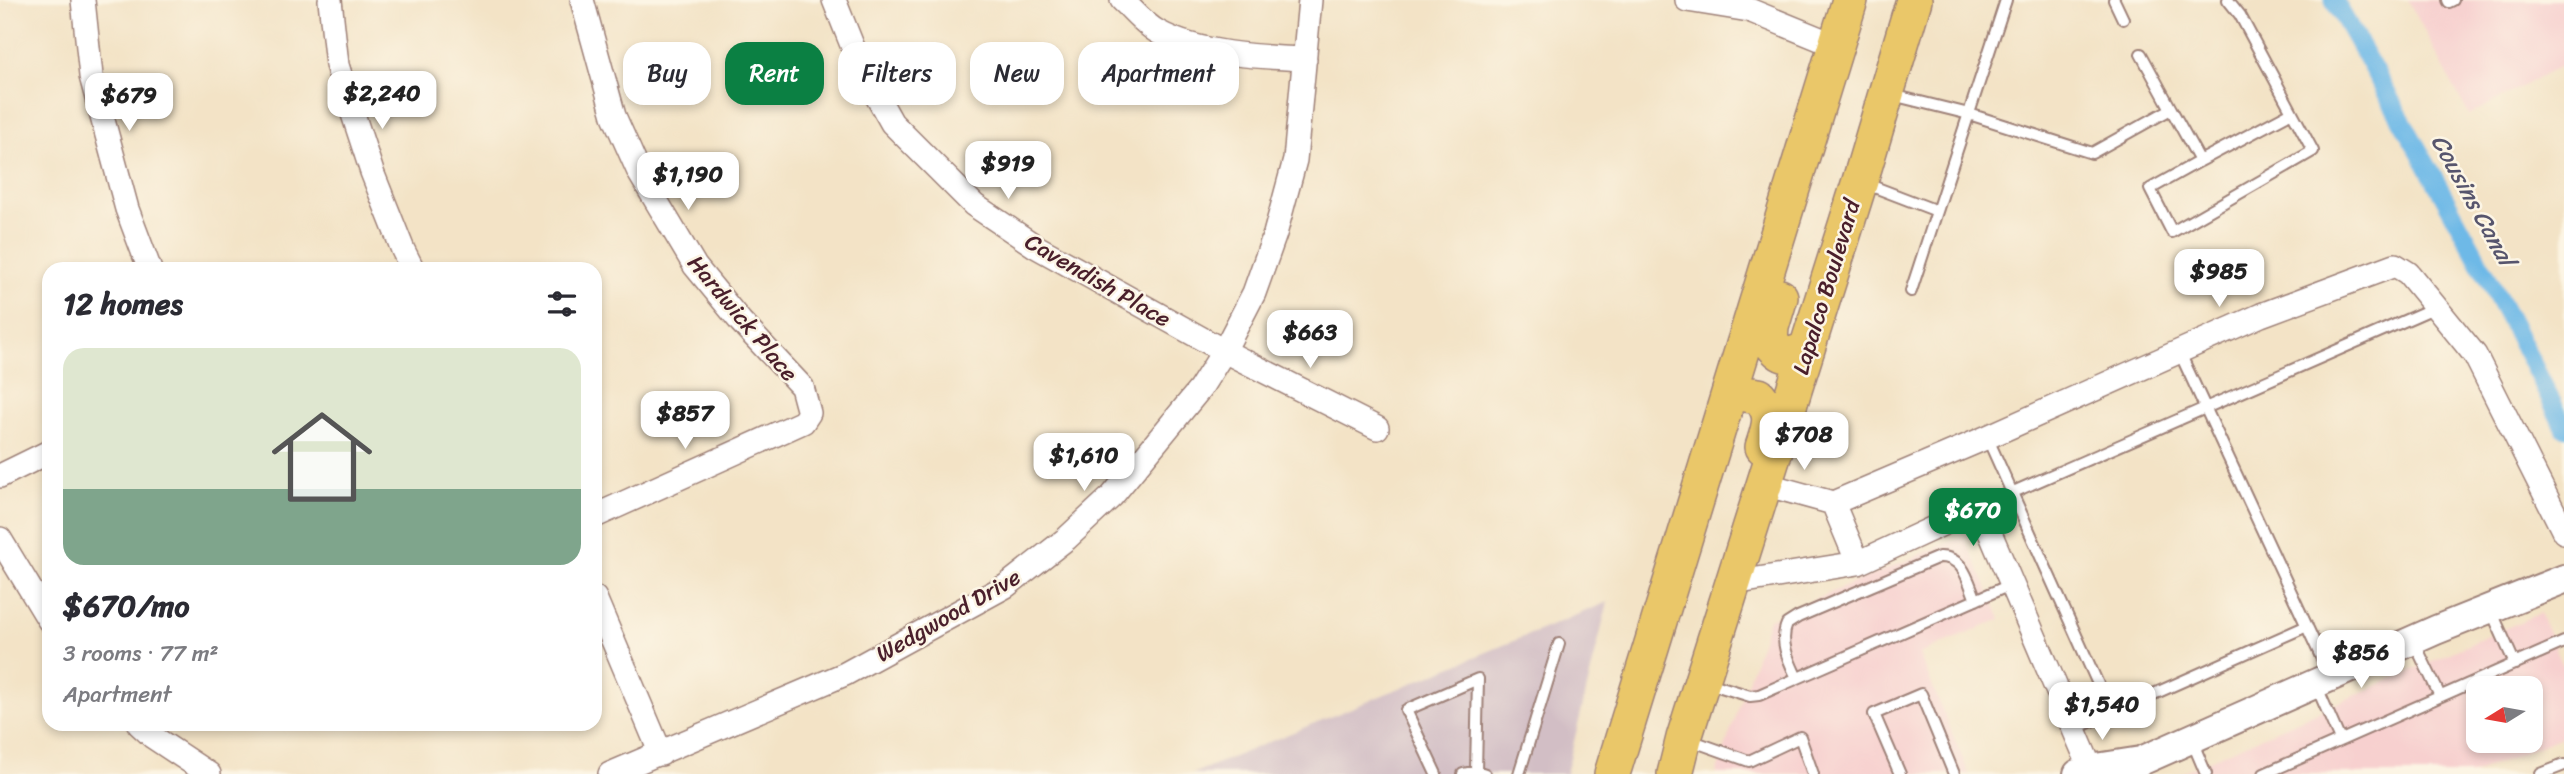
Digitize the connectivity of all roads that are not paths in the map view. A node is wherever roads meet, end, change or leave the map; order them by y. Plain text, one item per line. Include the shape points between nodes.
1 (83, 0) edge
2 (330, 0) edge
3 (582, 0) edge
4 (834, 0) edge
5 (1122, 0) edge
6 (1310, 0) edge
7 (1695, 0) edge
8 (1850, 0) edge
9 (1914, 0) edge
10 (2006, 0) edge
11 (2114, 0) edge
12 (2228, 0) edge
13 (2123, 19) dead end
14 (1837, 46) junction
15 (2141, 54) dead end
16 (1306, 59) junction
17 (1885, 93) junction
18 (2171, 109) junction
19 (2292, 112) junction
20 (1969, 114) junction
21 (1806, 144) junction
22 (2200, 161) junction
23 (1860, 181) junction
24 (1937, 211) junction
25 (147, 262) edge
26 (409, 262) edge
27 (1911, 291) dead end
28 (2436, 307) junction
29 (1807, 349) junction
30 (1224, 351) junction
31 (2179, 351) junction
32 (1730, 392) junction
33 (2205, 408) junction
34 (1377, 428) dead end
35 (1987, 437) junction
36 (42, 455) edge
37 (0, 475) edge
38 (1764, 484) junction
39 (2013, 492) junction
40 (1833, 503) junction
41 (1979, 507) junction
42 (602, 513) edge
43 (2564, 532) edge
44 (0, 539) edge
45 (1858, 564) junction
46 (2564, 579) edge
47 (1733, 583) junction
48 (2012, 584) junction
49 (1976, 600) junction
50 (42, 608) edge
51 (2490, 608) junction
52 (602, 615) edge
53 (2307, 626) junction
54 (2413, 640) junction
55 (2564, 642) edge
56 (1559, 644) dead end
57 (2515, 664) junction
58 (1707, 665) junction
59 (1797, 678) junction
60 (2323, 680) junction
61 (2440, 696) junction
62 (2111, 713) junction
63 (2074, 729) junction
64 (147, 731) edge
65 (1684, 738) junction
66 (2191, 738) junction
67 (2340, 740) junction
68 (661, 754) junction
69 (1749, 761) junction
70 (2564, 765) edge
71 (2132, 767) edge
72 (2087, 772) edge
73 (1481, 773) edge
74 (209, 774) edge
75 (610, 774) edge
76 (1436, 774) edge
77 (1463, 774) edge
78 (1519, 774) edge
79 (1612, 774) edge
80 (1675, 774) edge
81 (1745, 774) edge
82 (1813, 774) edge
83 (1900, 774) edge
84 (1954, 774) edge
85 (2206, 774) edge
86 (2264, 774) edge
87 (2541, 774) edge

1 - 25 street via 91,76 127,209
2 - 26 street via 337,65 372,172
3 - 42 street, Hardwick Place via 614,116 639,172 695,266 802,387 809,413 803,422
4 - 30 street, Cavendish Place via 862,70 892,123 974,205 1035,246
5 - 16 street via 1156,32 1180,42 1245,56
6 - 16 street, Wedgwood Drive
7 - 14 street via 1749,10
8 - 14 main road
9 - 17 main road, Lapalco Boulevard
10 - 20 lane
11 - 13 lane
12 - 19 lane
14 - 21 main road
15 - 18 lane
16 - 30 street, Wedgwood Drive via 1295,160 1275,234 1254,293
17 - 20 lane
17 - 23 main road, Lapalco Boulevard
18 - 20 lane via 2092,153
18 - 22 lane
19 - 22 lane
19 - 22 lane via 2313,150 2172,232 2150,189
20 - 24 lane
21 - 29 main road via 1808,209 1770,342 1779,353 1790,356
21 - 32 main road
23 - 24 lane
23 - 29 main road, Lapalco Boulevard
24 - 27 lane
28 - 31 street via 2408,273 2395,265
28 - 33 lane
28 - 43 street via 2475,355
29 - 38 main road, Lapalco Boulevard
30 - 34 street, Cavendish Place
30 - 68 street, Wedgwood Drive via 1200,389 1112,496 1006,586 845,674
31 - 33 lane
31 - 35 street
32 - 58 main road via 1759,396 1769,408 1771,425 1721,573
32 - 79 main road
33 - 39 lane
33 - 53 lane
35 - 39 lane
35 - 40 street
36 - 37 street
38 - 40 street
38 - 47 main road, Lapalco Boulevard
39 - 41 lane
39 - 62 lane
40 - 45 street
41 - 45 street
41 - 48 street
44 - 50 street
45 - 47 street
46 - 51 street
47 - 58 main road, Lapalco Boulevard
48 - 49 lane
48 - 63 street
49 - 59 lane
49 - 59 lane via 1960,564 1952,557 1940,557 1798,617 1787,624 1784,636
51 - 54 street
51 - 57 lane
52 - 68 street
53 - 60 lane
53 - 62 lane
54 - 60 street
54 - 61 lane
55 - 57 lane
56 - 78 lane
57 - 61 lane
58 - 59 lane via 1750,696
58 - 65 main road, Lapalco Boulevard
60 - 66 street
60 - 67 lane
61 - 67 lane
62 - 63 lane
63 - 72 street
64 - 74 street
65 - 69 lane
65 - 80 main road, Lapalco Boulevard
66 - 71 street
66 - 85 lane
67 - 86 lane
68 - 75 street, Wedgwood Drive
69 - 81 lane
69 - 82 lane via 1800,737
70 - 87 lane
71 - 72 street
73 - 76 lane via 1478,679 1406,710
73 - 77 lane
83 - 84 lane via 1874,714 1921,694

